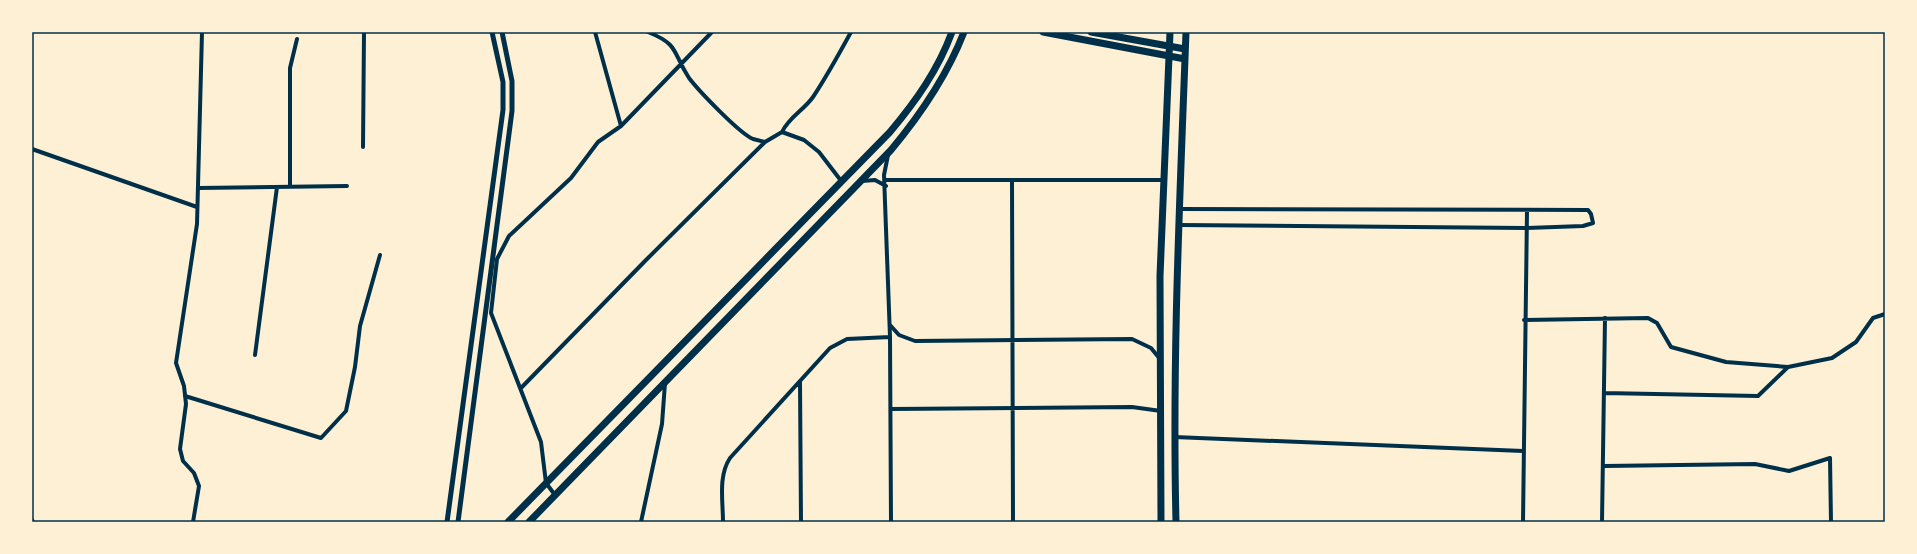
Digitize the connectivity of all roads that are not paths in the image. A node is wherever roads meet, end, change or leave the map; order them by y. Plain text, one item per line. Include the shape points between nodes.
1 (202, 32) edge
2 (364, 32) edge
3 (492, 32) edge
4 (502, 32) edge
5 (595, 32) edge
6 (648, 32) edge
7 (712, 32) edge
8 (851, 32) edge
9 (952, 32) edge
10 (964, 32) edge
11 (1043, 32) edge
12 (1091, 32) edge
13 (1170, 32) edge
14 (1186, 32) edge
15 (297, 39) dead end
16 (1170, 46) junction
17 (1185, 49) junction
18 (1169, 56) junction
19 (1185, 59) junction
20 (680, 63) junction
21 (921, 92) junction
22 (930, 99) junction
23 (621, 126) junction
24 (782, 132) junction
25 (765, 142) junction
26 (363, 146) dead end
27 (32, 149) edge
28 (891, 150) junction
29 (885, 180) junction
30 (1164, 180) junction
31 (862, 181) junction
32 (1012, 181) junction
33 (842, 182) junction
34 (347, 186) dead end
35 (886, 186) junction
36 (277, 187) junction
37 (290, 187) junction
38 (198, 188) junction
39 (197, 207) junction
40 (1179, 209) junction
41 (1527, 211) junction
42 (1179, 225) junction
43 (1526, 228) junction
44 (380, 255) dead end
45 (1885, 314) edge
46 (1605, 318) junction
47 (1524, 320) junction
48 (890, 323) junction
49 (890, 338) junction
50 (1012, 340) junction
51 (255, 355) dead end
52 (1160, 360) junction
53 (1788, 367) junction
54 (665, 382) junction
55 (800, 382) junction
56 (521, 388) junction
57 (1604, 393) junction
58 (185, 396) junction
59 (891, 409) junction
60 (1012, 409) junction
61 (1161, 411) junction
62 (1174, 437) junction
63 (1523, 451) junction
64 (1604, 466) junction
65 (546, 483) junction
66 (555, 495) junction
67 (193, 522) edge
68 (447, 522) edge
69 (458, 522) edge
70 (508, 522) edge
71 (528, 522) edge
72 (641, 522) edge
73 (723, 522) edge
74 (801, 522) edge
75 (891, 522) edge
76 (1013, 522) edge
77 (1161, 522) edge
78 (1176, 522) edge
79 (1523, 522) edge
80 (1602, 522) edge
81 (1831, 522) edge

1 - 38 street
2 - 26 street
3 - 68 street via 503,82 502,110
4 - 69 street via 512,80 512,111
5 - 23 street
6 - 20 street via 669,42
7 - 20 street
8 - 24 street via 836,62 812,98 790,118
9 - 21 main road via 942,58
10 - 22 main road via 948,68
11 - 18 main road
12 - 16 main road
13 - 16 main road
14 - 17 main road
15 - 37 street via 290,68
16 - 17 main road
16 - 18 main road
17 - 19 main road
18 - 19 main road
18 - 30 main road
19 - 40 main road
20 - 23 street
20 - 25 street via 690,79 725,117 752,139
21 - 22 main road
21 - 33 main road via 890,132
22 - 28 main road
23 - 56 street via 598,142 571,178 509,236 497,259 491,313
24 - 25 street
24 - 33 street via 804,140 819,152
25 - 56 street
27 - 39 street
28 - 29 street via 886,163
28 - 31 main road
29 - 32 street
29 - 35 street
30 - 32 street
30 - 52 main road
31 - 35 street via 875,180
31 - 54 main road
32 - 50 street
33 - 65 main road
34 - 37 street
35 - 48 street
36 - 37 street
36 - 38 street
36 - 51 street
38 - 39 street
39 - 58 street via 196,232 176,363
40 - 41 street
40 - 42 main road
41 - 43 street
41 - 43 street via 1588,210 1593,223 1583,226
42 - 43 street
42 - 62 main road
43 - 47 street
44 - 58 street via 360,326 346,411 321,438
45 - 53 street via 1874,318 1856,342 1832,358
46 - 47 street
46 - 53 street via 1648,318 1657,323 1671,347 1726,362
46 - 57 street
47 - 63 street
48 - 49 street
48 - 50 street via 899,335 914,341
49 - 55 street via 854,338 841,342 830,348
49 - 59 street
50 - 52 street via 1132,339 1151,348
50 - 60 street
52 - 61 main road
53 - 57 street via 1758,396
54 - 66 main road
54 - 72 street via 662,424
55 - 73 street via 727,463 722,480
55 - 74 street
56 - 65 street via 541,442
57 - 64 street
58 - 67 street via 180,449 183,461 194,473 199,486
59 - 60 street
59 - 75 street
60 - 61 street via 1132,407
60 - 76 street
61 - 77 main road
62 - 63 street
62 - 78 main road
63 - 79 street
64 - 80 street
64 - 81 street via 1755,464 1789,471 1830,458
65 - 66 street
65 - 70 main road
66 - 71 main road

